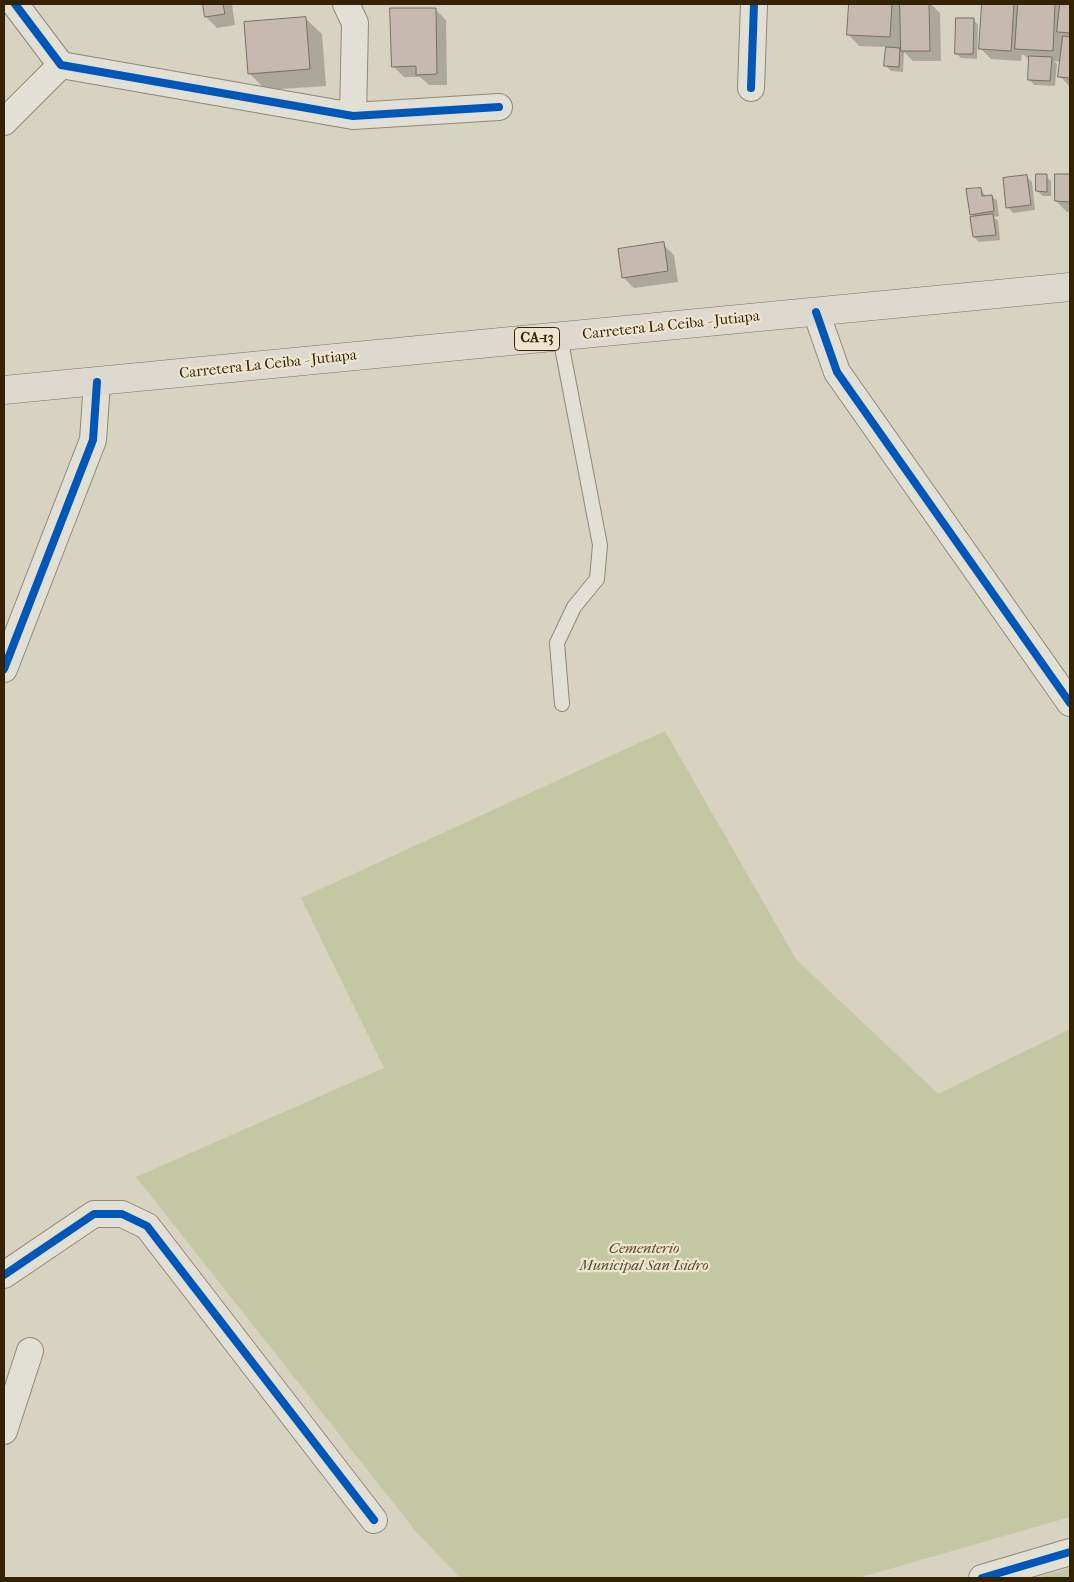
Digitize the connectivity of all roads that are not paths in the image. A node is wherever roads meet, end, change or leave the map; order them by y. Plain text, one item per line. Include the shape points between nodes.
1 (15, 4) edge
2 (346, 4) edge
3 (754, 4) edge
4 (61, 65) junction
5 (751, 88) dead end
6 (499, 107) dead end
7 (352, 116) junction
8 (4, 122) edge
9 (1070, 288) edge
10 (816, 312) junction
11 (560, 337) junction
12 (97, 382) junction
13 (4, 390) edge
14 (4, 669) edge
15 (1070, 703) edge
16 (562, 704) dead end
17 (4, 1276) edge
18 (30, 1351) dead end
19 (4, 1430) edge
20 (374, 1520) dead end
21 (1070, 1552) edge
22 (982, 1578) edge

1 - 4 street
2 - 7 street via 355,23
3 - 5 street
4 - 7 street
4 - 8 street
6 - 7 street
9 - 10 main road, Carretera La Ceiba - Jutiapa / CA-13
10 - 11 main road, Carretera La Ceiba - Jutiapa / CA-13
10 - 15 street via 836,372
11 - 12 main road, Carretera La Ceiba - Jutiapa / CA-13
11 - 16 lane via 600,545 597,579 574,607 557,643
12 - 13 main road, Carretera La Ceiba - Jutiapa / CA-13
12 - 14 street via 93,440
17 - 20 street via 94,1214 122,1214 147,1226
18 - 19 street
21 - 22 street

